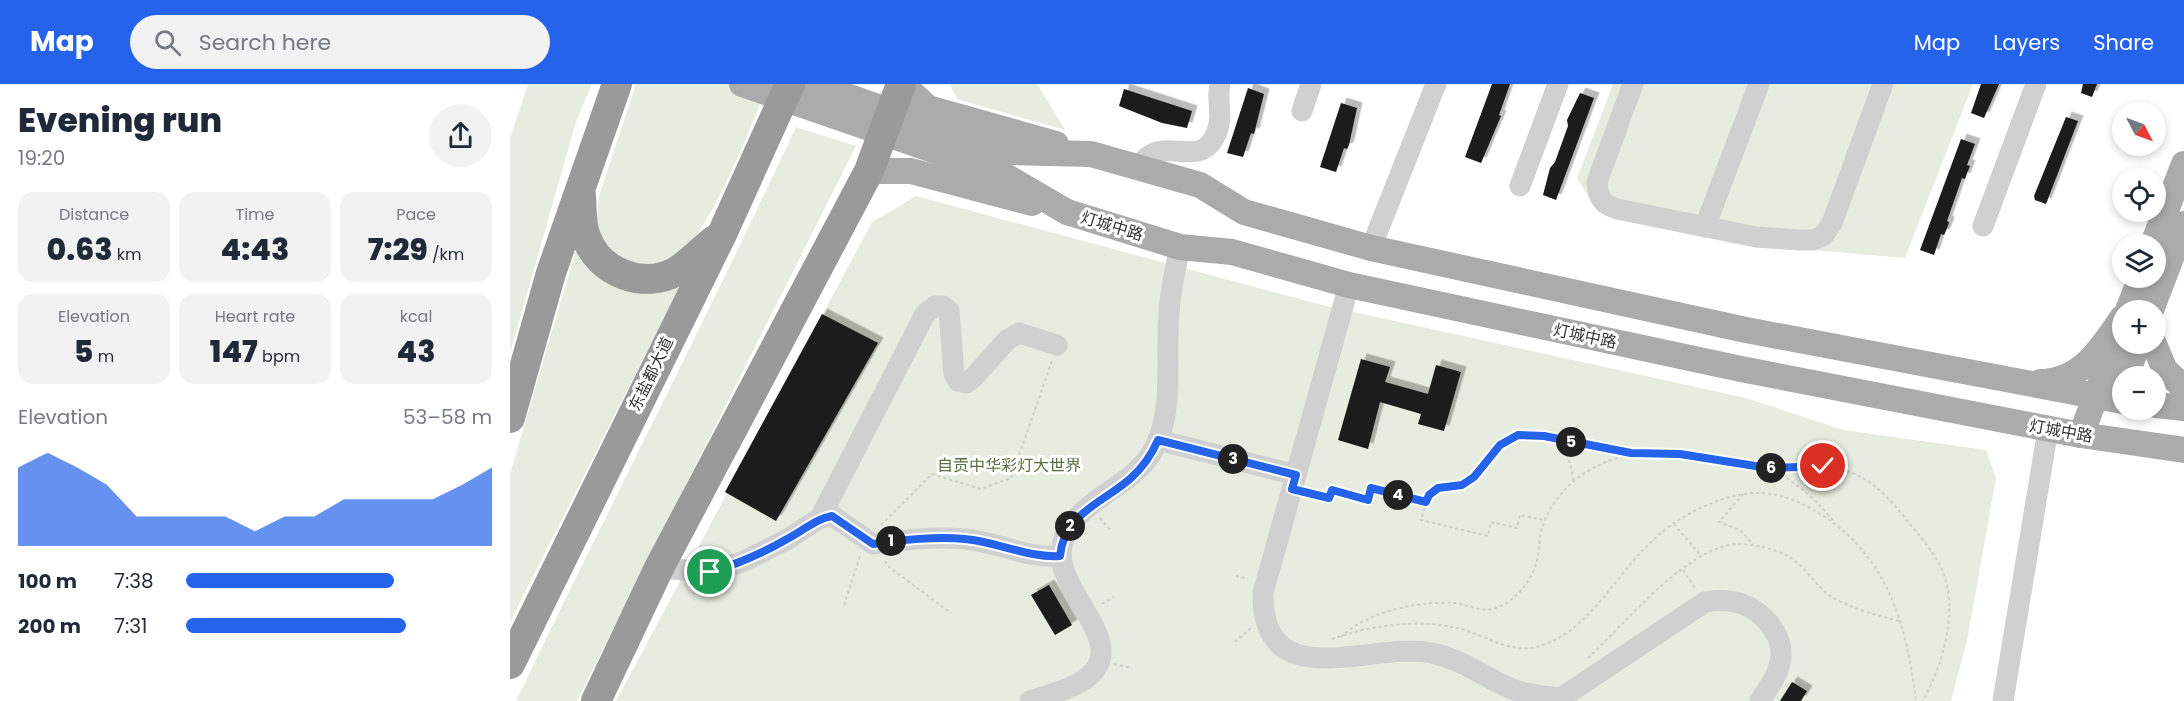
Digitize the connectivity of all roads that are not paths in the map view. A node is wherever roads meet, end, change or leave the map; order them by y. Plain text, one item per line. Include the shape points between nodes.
1 (616, 84) edge
2 (742, 84) edge
3 (790, 84) edge
4 (812, 84) edge
5 (902, 84) edge
6 (1220, 84) edge
7 (1311, 84) edge
8 (1436, 84) edge
9 (1558, 84) edge
10 (1633, 84) edge
11 (1759, 84) edge
12 (1883, 84) edge
13 (2036, 84) edge
14 (1302, 111) dead end
15 (1091, 154) junction
16 (1003, 163) junction
17 (2184, 164) edge
18 (1139, 167) junction
19 (869, 171) junction
20 (580, 184) junction
21 (1520, 186) dead end
22 (1066, 212) junction
23 (1244, 212) junction
24 (2184, 224) edge
25 (1983, 226) dead end
26 (1705, 227) junction
27 (722, 234) junction
28 (2157, 234) edge
29 (1325, 236) junction
30 (1180, 247) junction
31 (1371, 248) junction
32 (1232, 252) junction
33 (1313, 274) junction
34 (1348, 285) junction
35 (2155, 300) edge
36 (2112, 331) edge
37 (1058, 345) road end
38 (2158, 354) edge
39 (2020, 382) junction
40 (2184, 388) edge
41 (2112, 396) edge
42 (2112, 400) edge
43 (2166, 406) edge
44 (2184, 408) edge
45 (510, 418) edge
46 (2048, 429) junction
47 (2092, 437) junction
48 (1158, 440) junction
49 (2184, 450) edge
50 (1294, 482) junction
51 (820, 518) junction
52 (1060, 556) junction
53 (659, 568) junction
54 (510, 664) edge
55 (596, 701) edge
56 (1030, 701) edge
57 (1760, 701) edge
58 (2003, 701) edge

1 - 20 highway
2 - 16 main road
3 - 27 highway, 东盐都大道
4 - 16 main road
5 - 15 main road via 928,108
5 - 19 highway
6 - 18 street via 1221,122 1211,143 1194,152 1153,152
7 - 14 street
8 - 31 street
9 - 21 street
10 - 26 street via 1601,169 1597,194 1617,209
11 - 26 street
12 - 26 street via 1823,237 1756,237
13 - 25 street
15 - 16 main road
15 - 18 main road
16 - 22 main road, 灯城中路
17 - 28 main road
18 - 23 main road via 1200,184
19 - 22 main road via 911,171
19 - 53 highway
20 - 27 highway via 585,236 594,253 626,277 654,279 676,271
20 - 45 highway
22 - 30 main road, 灯城中路
23 - 29 main road
23 - 32 main road
24 - 35 main road
27 - 54 highway, 东盐都大道
29 - 31 main road
29 - 33 main road
30 - 32 main road, 灯城中路
30 - 48 street via 1168,315 1166,408
31 - 39 main road via 1746,330
32 - 33 main road, 灯城中路
33 - 34 main road, 灯城中路
34 - 46 main road, 灯城中路 via 1741,369
34 - 50 street
36 - 39 main road via 2088,363 2073,375 2055,382
37 - 51 street via 1019,333 1007,340 974,378 966,383 958,381 954,374 949,311 935,306 925,314
38 - 40 main road via 2165,370
39 - 41 main road
42 - 47 main road
43 - 44 main road
46 - 47 main road, 灯城中路
46 - 58 street
47 - 49 main road, 灯城中路
48 - 50 street
48 - 52 street via 1130,479 1080,514 1065,536
50 - 57 street via 1265,583 1263,603 1277,640 1306,659 1335,660 1393,651 1434,653 1464,663 1512,689 1561,698 1705,602 1729,600 1748,606 1776,632 1780,663
51 - 52 street via 832,516 870,542 965,539 1044,557
51 - 53 street via 742,562 710,572
52 - 56 street via 1066,579 1099,636 1100,661 1093,673 1075,686
53 - 55 highway

